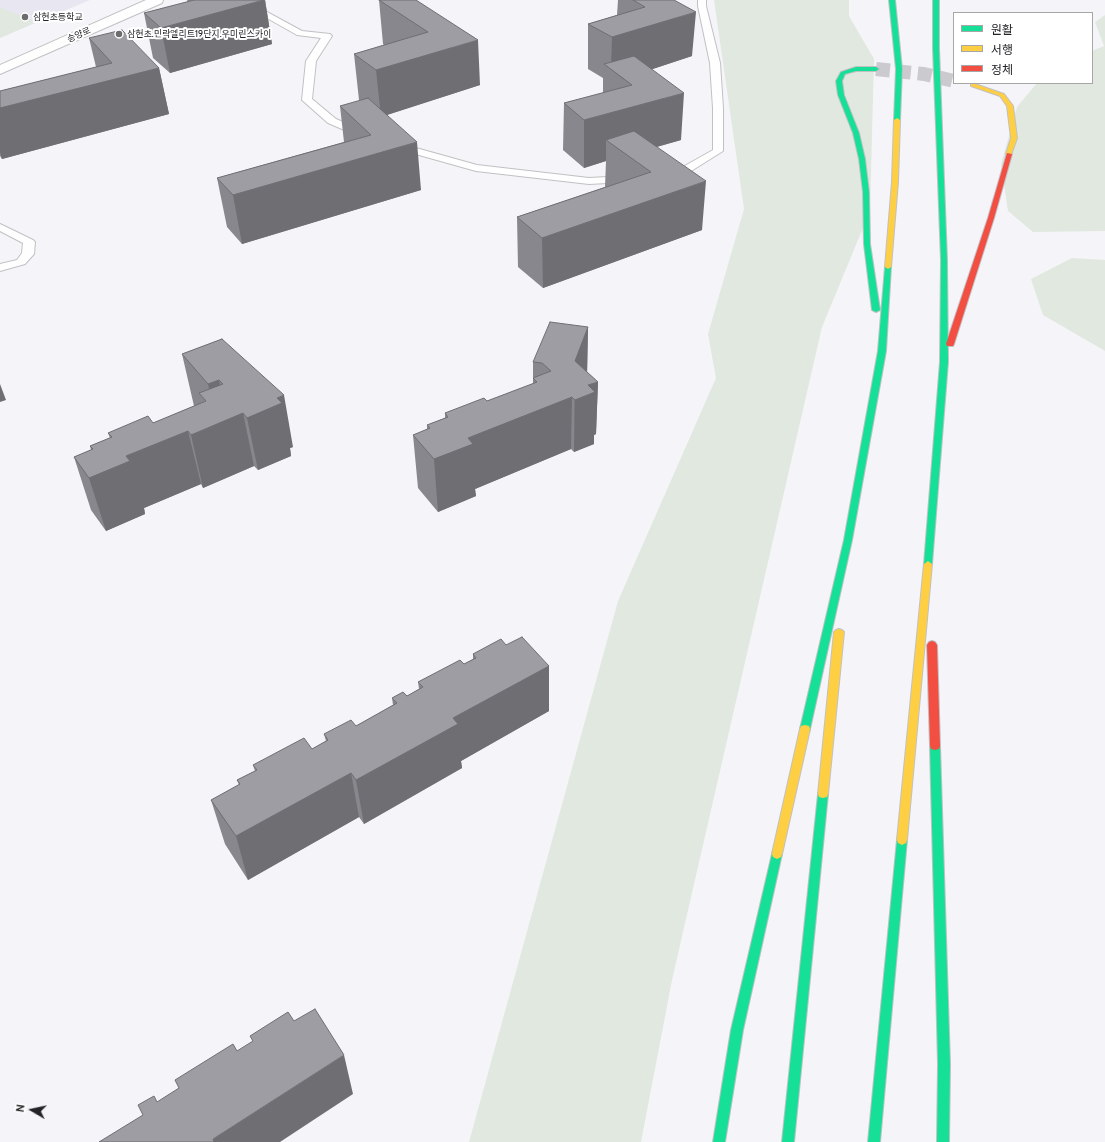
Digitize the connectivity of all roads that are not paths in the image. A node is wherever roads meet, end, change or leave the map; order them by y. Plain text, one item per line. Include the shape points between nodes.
1 (157, 0) edge
2 (239, 0) edge
3 (702, 0) edge
4 (892, 0) edge
5 (936, 0) edge
6 (876, 69) tunnel mouth
7 (0, 70) edge
8 (973, 85) dead end
9 (373, 138) edge
10 (387, 144) edge
11 (662, 175) edge
12 (633, 178) edge
13 (0, 227) edge
14 (0, 268) edge
15 (882, 351) junction
16 (944, 362) junction
17 (848, 540) junction
18 (929, 550) junction
19 (719, 1142) edge
20 (788, 1142) edge
21 (874, 1142) edge
22 (943, 1142) edge

1 - 7 street, 송양로
2 - 9 lane via 300,33 327,36 311,61 307,100 332,121
3 - 11 lane via 715,63 718,151 684,171
4 - 15 highway via 899,69 895,182
5 - 16 highway via 944,260
6 - 15 highway via 856,69 843,73 839,81 841,95 856,133 862,159 866,192 867,244
8 - 16 highway via 1002,95 1010,106 1014,138 992,218
10 - 12 lane via 476,168 589,181
13 - 14 lane via 29,242 28,254 21,262
15 - 17 highway
16 - 18 highway
17 - 19 highway via 737,1030
17 - 20 highway
18 - 21 highway
18 - 22 highway via 944,1064

